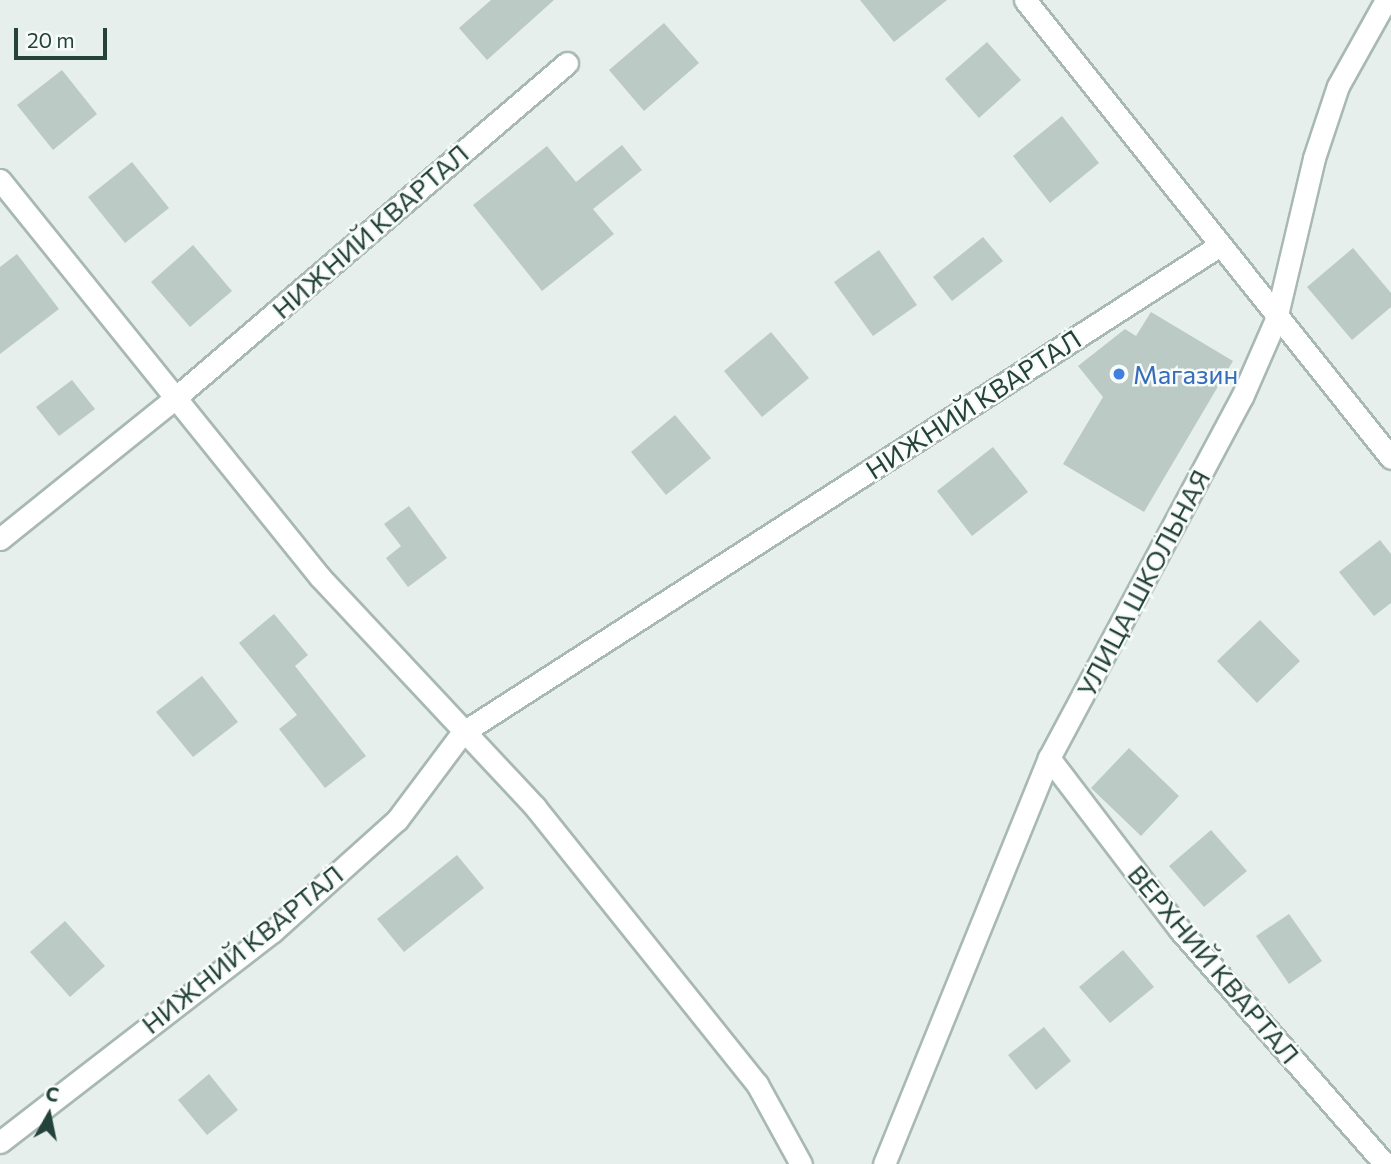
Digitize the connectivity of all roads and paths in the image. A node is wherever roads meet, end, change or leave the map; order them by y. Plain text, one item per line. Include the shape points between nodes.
1 (1025, 0) edge
2 (1386, 0) edge
3 (567, 63) dead end
4 (0, 180) edge
5 (1220, 245) junction
6 (1276, 319) junction
7 (174, 399) junction
8 (1391, 458) edge
9 (0, 539) edge
10 (462, 733) junction
11 (1049, 758) junction
12 (0, 1142) edge
13 (801, 1164) edge
14 (884, 1164) edge
15 (1385, 1164) edge

1 - 5 street
2 - 6 street, УЛИЦА ШКОЛЬНАЯ via 1338,86 1314,158
3 - 7 street, НИЖНИЙ КВАРТАЛ
4 - 7 street
5 - 6 street
5 - 10 street, НИЖНИЙ КВАРТАЛ
6 - 8 street
6 - 11 street, УЛИЦА ШКОЛЬНАЯ via 1242,397
7 - 9 street, НИЖНИЙ КВАРТАЛ
7 - 10 street via 320,578
10 - 12 street, НИЖНИЙ КВАРТАЛ via 397,820 272,932
10 - 13 street via 535,807 757,1084
11 - 14 street, УЛИЦА ШКОЛЬНАЯ
11 - 15 street, ВЕРХНИЙ КВАРТАЛ via 1180,930

